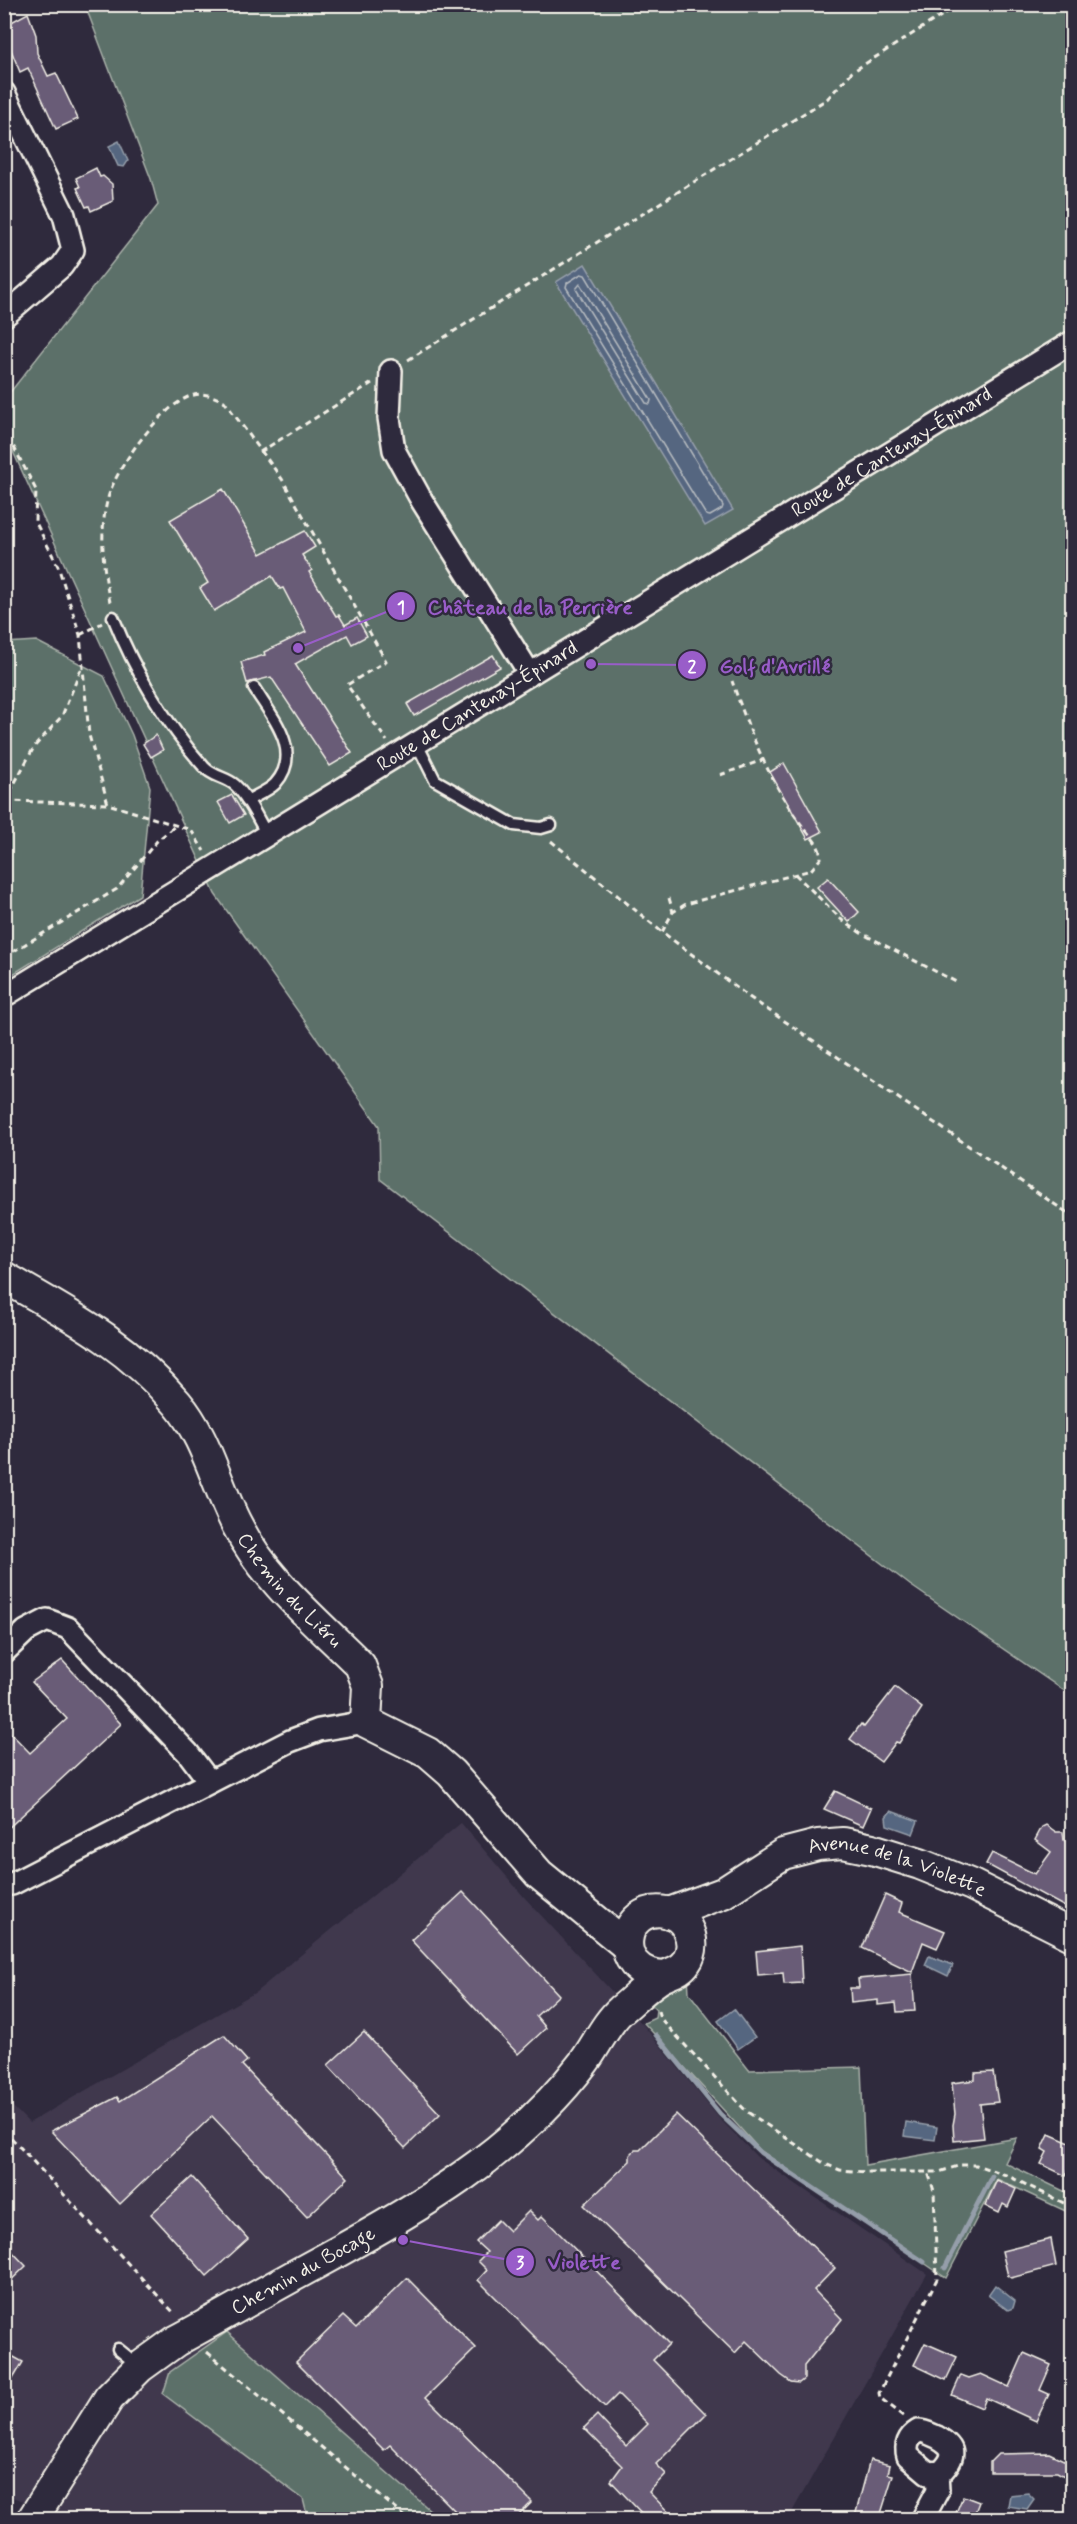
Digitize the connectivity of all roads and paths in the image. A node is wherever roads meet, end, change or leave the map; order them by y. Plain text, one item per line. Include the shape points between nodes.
1 (960, 4) edge
2 (5, 97) edge
3 (4, 316) edge
4 (1072, 342) edge
5 (391, 370) junction
6 (301, 428) junction
7 (304, 433) dead end
8 (260, 452) junction
9 (113, 617) junction
10 (80, 635) dead end
11 (83, 666) dead end
12 (530, 674) junction
13 (732, 681) dead end
14 (254, 688) dead end
15 (388, 744) dead end
16 (417, 744) junction
17 (763, 760) junction
18 (720, 775) dead end
19 (247, 801) junction
20 (5, 802) edge
21 (108, 804) dead end
22 (551, 825) dead end
23 (175, 826) dead end
24 (268, 836) junction
25 (540, 839) dead end
26 (795, 874) junction
27 (669, 898) dead end
28 (673, 912) junction
29 (662, 932) junction
30 (4, 957) edge
31 (958, 983) dead end
32 (4, 996) edge
33 (1072, 1216) edge
34 (4, 1277) edge
35 (4, 1652) edge
36 (366, 1722) junction
37 (210, 1782) junction
38 (12, 1884) dead end
39 (723, 1893) junction
40 (572, 1899) junction
41 (669, 1913) junction
42 (639, 1918) junction
43 (1072, 1935) edge
44 (692, 1942) junction
45 (627, 1951) junction
46 (663, 1976) junction
47 (658, 2011) dead end
48 (619, 2012) junction
49 (4, 2130) edge
50 (928, 2172) junction
51 (1072, 2207) edge
52 (178, 2318) dead end
53 (202, 2347) dead end
54 (918, 2432) junction
55 (937, 2473) junction
56 (32, 2520) edge
57 (409, 2520) edge
58 (922, 2520) edge

1 - 5 path via 852,72 827,99
2 - 3 street via 64,215 73,250 62,266
4 - 12 street, Route de Cantenay-Épinard
5 - 6 path
5 - 12 street via 389,418 394,450
6 - 7 path
6 - 8 path
8 - 9 path via 237,416 224,401 210,394 193,395 169,410 145,436 121,468 108,497 104,553
8 - 15 path via 282,480 386,661 347,685
9 - 10 path
9 - 19 lane via 136,665 189,750 209,773 237,787
11 - 20 path via 62,716 34,747
12 - 16 street, Route de Cantenay-Épinard
13 - 17 path
14 - 19 lane via 287,743 287,766 274,785
16 - 22 lane via 435,780 514,825
16 - 24 street, Route de Cantenay-Épinard
17 - 18 path
17 - 26 path via 821,853 816,867
19 - 24 lane
20 - 21 path
23 - 30 path via 157,841 117,889
24 - 32 street, Route de Cantenay-Épinard
25 - 29 path via 551,841
26 - 28 path via 686,904
26 - 31 path via 843,921
27 - 28 path
28 - 29 path
29 - 33 path via 749,997
34 - 36 street, Chemin du Liéru via 92,1328 135,1359 178,1404 203,1445 237,1526 261,1564 360,1665 368,1686
35 - 37 street via 26,1631 47,1620 68,1628 188,1753
36 - 37 street via 319,1730 290,1741
36 - 40 street via 428,1753 451,1773 539,1874
37 - 38 street
39 - 41 street, Avenue de la Violette
39 - 43 street, Avenue de la Violette via 783,1854 843,1843 920,1864
39 - 44 street, Avenue de la Violette
40 - 42 street
40 - 45 street
41 - 42 street via 648,1913
41 - 44 street via 686,1925
42 - 45 street via 627,1935
44 - 46 street via 682,1967
45 - 46 street via 642,1972
45 - 48 street, Chemin du Bocage
46 - 48 street, Chemin du Bocage
47 - 50 path via 660,2018 746,2111 811,2156 852,2172
48 - 56 street, Chemin du Bocage via 569,2081 465,2176 400,2217 176,2341 129,2358 109,2398
49 - 52 path
50 - 51 path via 976,2165
50 - 54 path via 934,2191 937,2279 879,2393
53 - 57 path
54 - 55 street via 907,2445 908,2456 928,2473
54 - 55 street via 929,2433 952,2448 947,2465
55 - 58 street via 938,2490

